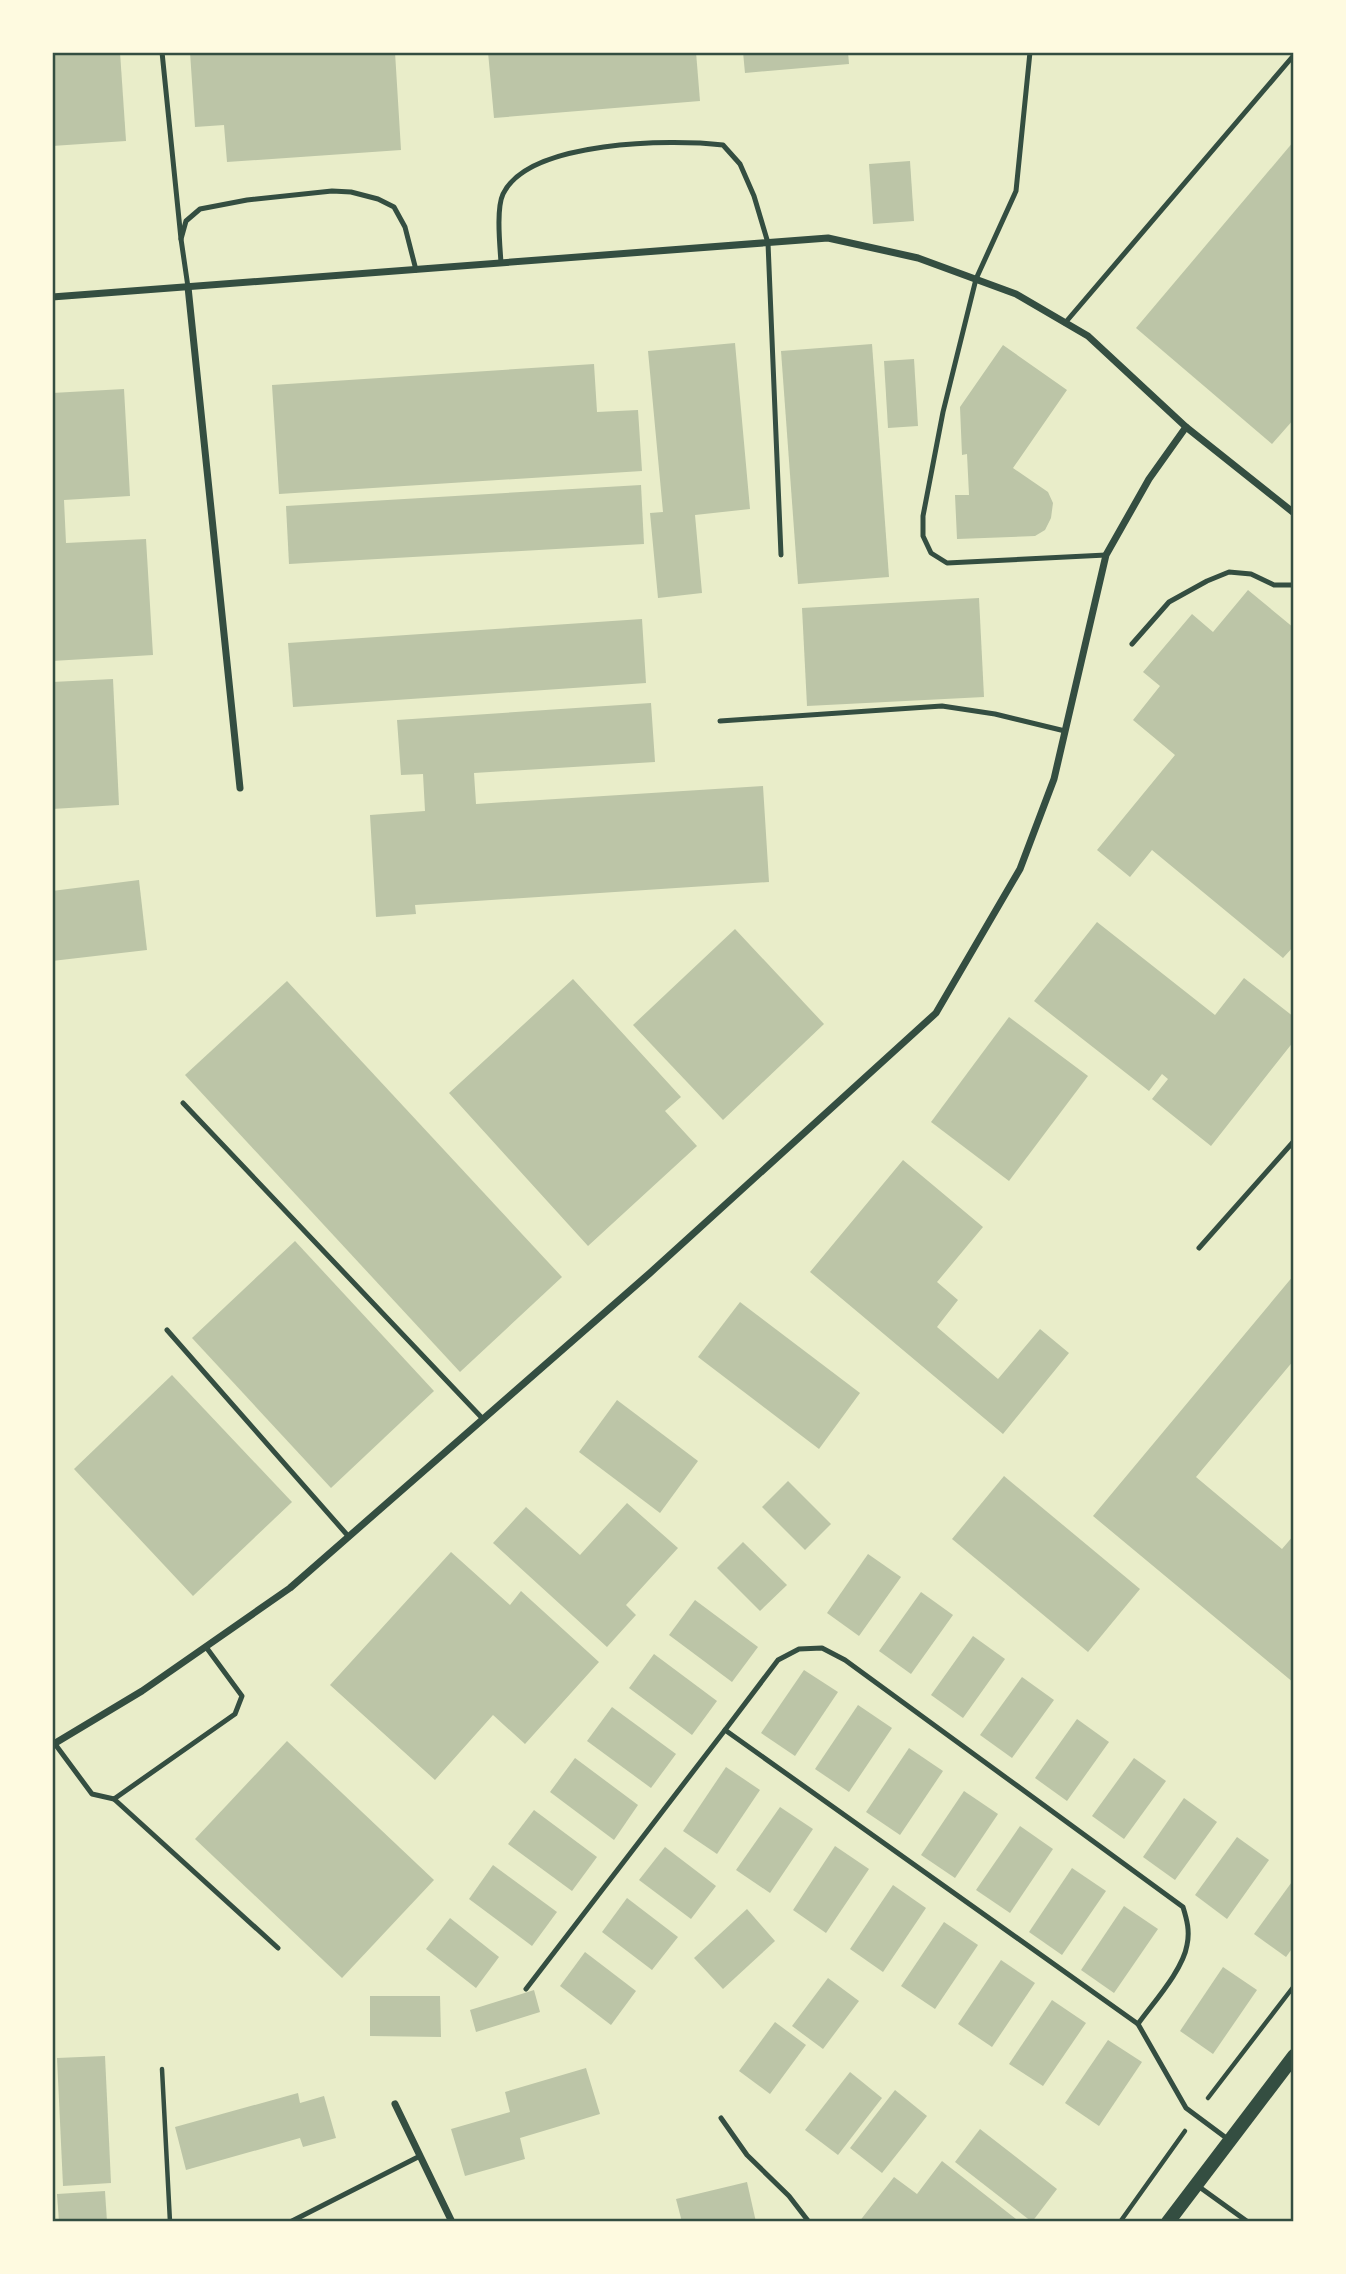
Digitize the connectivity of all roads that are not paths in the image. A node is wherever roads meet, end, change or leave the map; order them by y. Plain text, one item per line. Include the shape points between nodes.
1 (162, 52) edge
2 (1030, 52) edge
3 (1293, 55) edge
4 (181, 239) junction
5 (768, 243) junction
6 (501, 263) junction
7 (416, 270) junction
8 (976, 279) junction
9 (188, 287) junction
10 (52, 297) edge
11 (1065, 323) junction
12 (1186, 428) junction
13 (1293, 513) edge
14 (781, 555) dead end
15 (1106, 555) junction
16 (1293, 585) edge
17 (1132, 644) dead end
18 (720, 721) dead end
19 (1065, 731) junction
20 (240, 788) dead end
21 (183, 1103) dead end
22 (1293, 1141) edge
23 (1199, 1248) dead end
24 (167, 1330) dead end
25 (483, 1419) junction
26 (349, 1537) junction
27 (206, 1647) junction
28 (725, 1730) junction
29 (54, 1745) edge
30 (114, 1799) junction
31 (278, 1948) dead end
32 (526, 1989) dead end
33 (1138, 2024) junction
34 (1293, 2056) edge
35 (395, 2105) dead end
36 (721, 2118) dead end
37 (1229, 2140) junction
38 (420, 2156) junction
39 (1195, 2184) junction
40 (290, 2221) edge
41 (452, 2221) edge
42 (810, 2221) edge
43 (1168, 2221) edge
44 (1248, 2221) edge

1 - 4 lane
2 - 8 lane via 1016,191
3 - 11 lane
4 - 7 lane via 186,221 200,209 247,200 351,192 394,207 405,227
4 - 9 lane
5 - 6 street
5 - 6 lane via 740,164 723,145 669,141 566,152 521,171 503,195
5 - 8 street via 828,238 918,258
5 - 14 lane
6 - 7 street
7 - 9 street
8 - 11 street via 1016,294
8 - 15 lane via 923,516 923,536 931,553 947,563
9 - 10 street
9 - 20 street
11 - 12 street via 1088,337
12 - 13 street
12 - 15 street via 1149,479
15 - 19 street
16 - 17 lane via 1274,585 1251,573 1229,572 1168,602
18 - 19 lane via 942,706
19 - 25 street via 1054,779 1020,869 936,1013
21 - 25 lane
22 - 23 lane
24 - 26 lane
25 - 26 street
26 - 27 street via 290,1588
27 - 29 street
27 - 30 lane via 242,1696 235,1714
28 - 32 lane
28 - 33 lane
28 - 33 lane via 778,1660 799,1649 822,1648 845,1660 1183,1907 1187,1947
29 - 30 lane via 92,1794
30 - 31 lane
33 - 37 lane via 1186,2108
34 - 37 main road
35 - 38 street
36 - 42 lane via 747,2155
37 - 39 main road
38 - 40 lane
38 - 41 street
39 - 43 main road
39 - 44 lane

